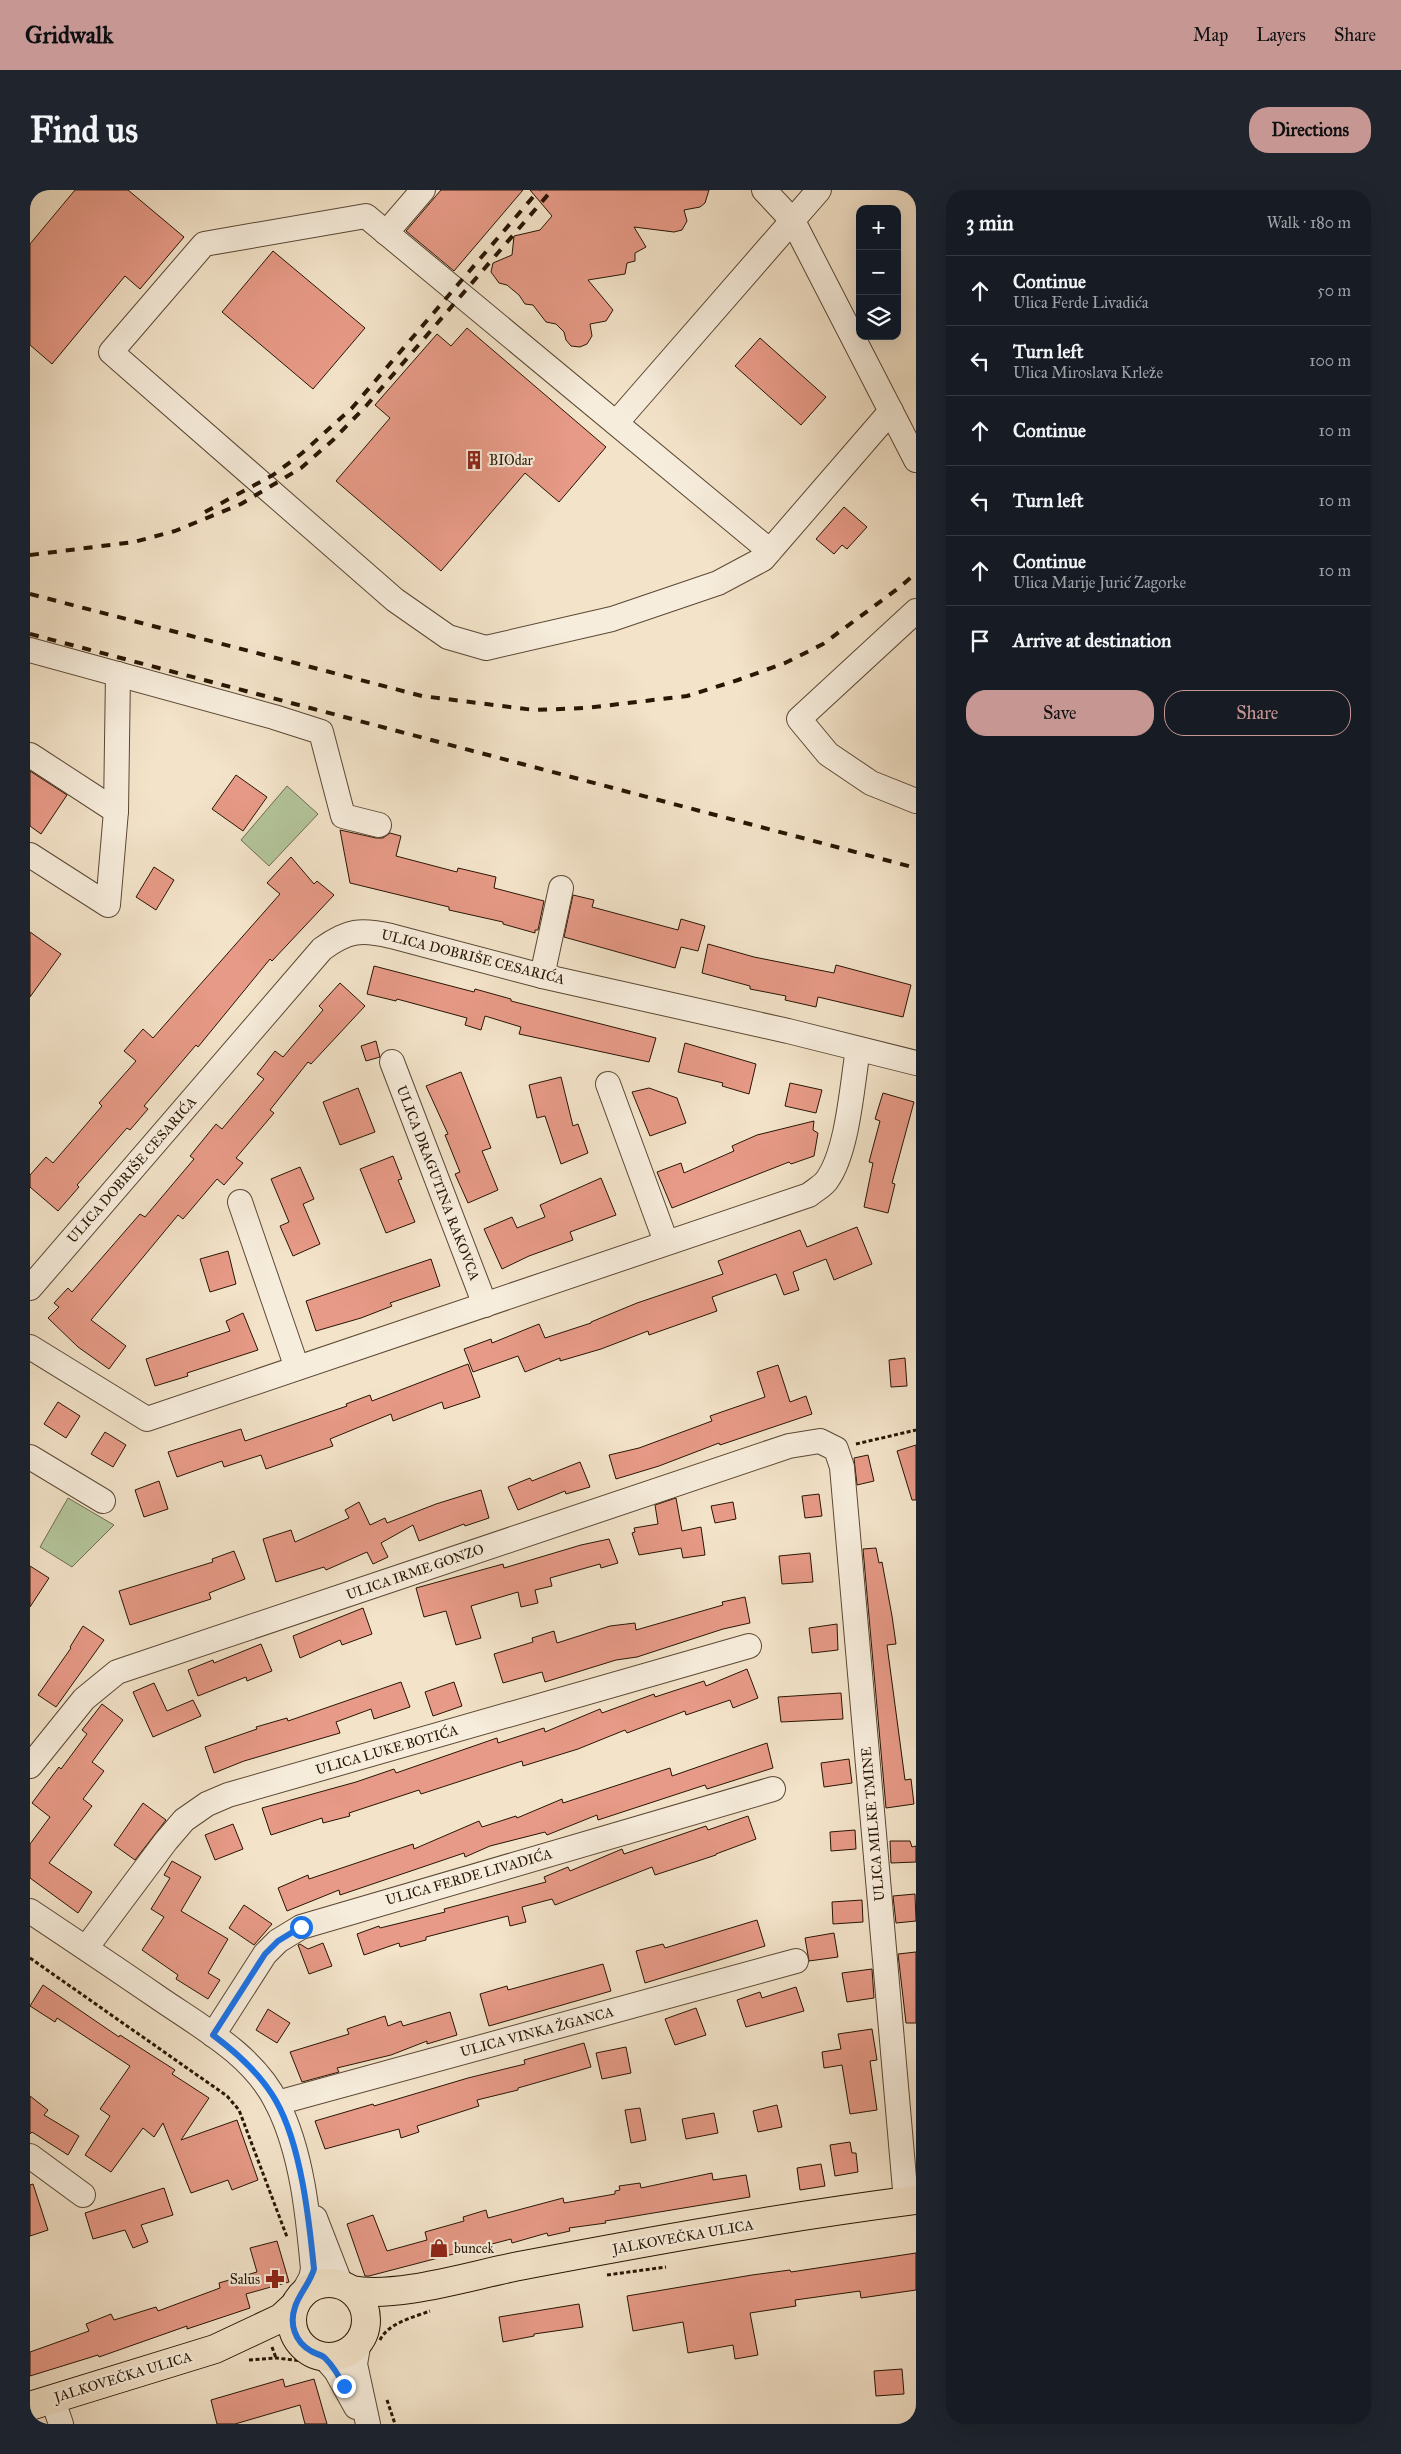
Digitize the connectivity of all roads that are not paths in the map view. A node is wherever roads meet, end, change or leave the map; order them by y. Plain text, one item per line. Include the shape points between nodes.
1 (423, 190) edge
2 (764, 190) edge
3 (819, 190) edge
4 (793, 220) junction
5 (386, 233) junction
6 (892, 412) junction
7 (616, 423) junction
8 (916, 460) edge
9 (770, 550) junction
10 (916, 611) edge
11 (30, 650) edge
12 (118, 674) junction
13 (30, 755) edge
14 (916, 801) edge
15 (116, 811) junction
16 (379, 825) dead end
17 (30, 855) edge
18 (561, 888) dead end
19 (542, 976) junction
20 (858, 1049) junction
21 (392, 1062) dead end
22 (916, 1063) edge
23 (608, 1084) dead end
24 (240, 1202) dead end
25 (666, 1242) junction
26 (30, 1288) edge
27 (485, 1305) junction
28 (30, 1347) edge
29 (297, 1368) junction
30 (836, 1448) joint
31 (30, 1457) edge
32 (103, 1501) dead end
33 (749, 1646) dead end
34 (30, 1766) edge
35 (773, 1789) dead end
36 (30, 1911) edge
37 (86, 1948) junction
38 (796, 1962) dead end
39 (213, 2035) junction
40 (277, 2103) junction
41 (36, 2167) edge
42 (83, 2195) dead end
43 (306, 2198) junction
44 (911, 2200) edge
45 (451, 2281) junction
46 (346, 2287) junction
47 (298, 2300) junction
48 (362, 2336) junction
49 (215, 2350) junction
50 (315, 2352) junction
51 (41, 2402) edge
52 (61, 2424) edge
53 (367, 2424) edge

1 - 5 street
2 - 4 street
3 - 4 street
4 - 6 street
4 - 7 street
5 - 7 street
5 - 9 street via 366,216 204,244 111,352 395,600 448,637 486,648 612,619 718,583 763,559
6 - 8 street
6 - 9 street
7 - 9 street
10 - 14 street via 799,719 828,754 871,783
11 - 12 street
12 - 15 street
12 - 16 street via 321,732 344,816
13 - 15 street
15 - 17 street via 108,905
18 - 19 street
19 - 20 street, ULICA DOBRIŠE CESARIĆA
19 - 26 street, ULICA DOBRIŠE CESARIĆA via 368,931 349,932 322,949
20 - 22 street, ULICA DOBRIŠE CESARIĆA
20 - 25 street via 842,1148 826,1182 809,1195
21 - 27 street, ULICA DRAGUTINA RAKOVCA
23 - 25 street
24 - 29 street
25 - 27 street
27 - 29 street
28 - 29 street via 147,1419
30 - 34 street, ULICA IRME GONZO via 820,1441 789,1446 117,1672 84,1699
30 - 44 street, ULICA MILKE TMINE via 842,1467
31 - 32 street
33 - 37 street, ULICA LUKE BOTIĆA via 237,1792 207,1804 184,1820 166,1841
35 - 39 street, ULICA FERDE LIVADIĆA via 301,1927 278,1941 265,1954
36 - 37 street
37 - 39 street
38 - 40 street, ULICA VINKA ŽGANCA
39 - 40 street via 235,2051
40 - 43 street
41 - 42 street
43 - 46 street
43 - 47 street via 314,2269
44 - 45 main road, JALKOVEČKA ULICA via 751,2224
45 - 46 main road, JALKOVEČKA ULICA via 376,2293
45 - 48 main road, JALKOVEČKA ULICA via 390,2310 374,2321
46 - 47 main road via 319,2284
46 - 48 main road via 359,2298 364,2309 366,2320
47 - 49 main road, JALKOVEČKA ULICA via 281,2318
47 - 50 main road via 292,2317 293,2329 298,2340
48 - 50 main road via 344,2354
48 - 53 street via 355,2364
49 - 50 main road, JALKOVEČKA ULICA via 266,2343 293,2344
49 - 51 main road, JALKOVEČKA ULICA
50 - 53 street via 336,2371
51 - 52 street

